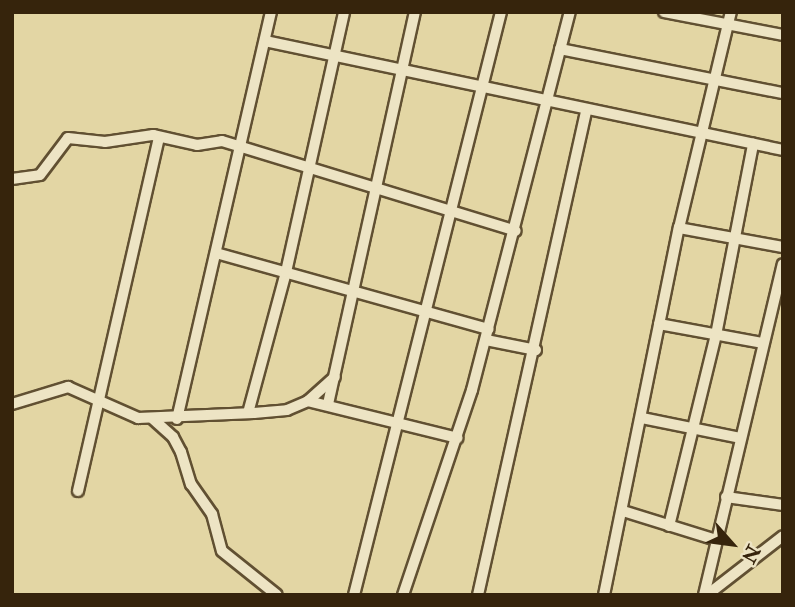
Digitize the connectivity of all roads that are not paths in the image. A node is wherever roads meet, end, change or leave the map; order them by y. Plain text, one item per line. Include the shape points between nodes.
1 (271, 12) edge
2 (344, 12) edge
3 (415, 12) edge
4 (501, 12) edge
5 (570, 12) edge
6 (664, 12) edge
7 (731, 12) edge
8 (728, 24) junction
9 (783, 35) edge
10 (265, 41) junction
11 (560, 49) junction
12 (335, 56) junction
13 (402, 73) junction
14 (714, 80) junction
15 (482, 89) junction
16 (783, 93) edge
17 (546, 103) junction
18 (586, 112) junction
19 (701, 134) junction
20 (159, 137) junction
21 (753, 144) junction
22 (240, 148) junction
23 (783, 150) edge
24 (310, 167) junction
25 (12, 179) edge
26 (379, 190) junction
27 (452, 209) junction
28 (679, 228) junction
29 (516, 231) junction
30 (737, 239) junction
31 (783, 247) edge
32 (216, 253) junction
33 (783, 264) edge
34 (286, 272) junction
35 (355, 291) junction
36 (426, 312) junction
37 (659, 324) junction
38 (489, 329) junction
39 (716, 335) junction
40 (486, 340) junction
41 (763, 343) junction
42 (536, 350) junction
43 (335, 376) junction
44 (99, 397) junction
45 (308, 401) junction
46 (12, 404) edge
47 (328, 404) junction
48 (248, 413) junction
49 (177, 418) junction
50 (642, 418) junction
51 (153, 419) junction
52 (399, 423) junction
53 (694, 428) junction
54 (458, 438) junction
55 (740, 438) junction
56 (78, 491) dead end
57 (726, 498) junction
58 (783, 505) edge
59 (623, 511) junction
60 (669, 526) junction
61 (783, 536) edge
62 (716, 540) junction
63 (276, 595) edge
64 (354, 595) edge
65 (403, 595) edge
66 (478, 595) edge
67 (604, 595) edge
68 (706, 595) edge

1 - 10 street
2 - 12 street
3 - 13 street
4 - 15 street
5 - 11 street
6 - 8 street
7 - 8 street
8 - 9 street
8 - 14 street
10 - 12 street
10 - 22 street
11 - 14 street
11 - 17 street
12 - 13 street
12 - 24 street
13 - 15 street
13 - 26 street
14 - 16 street
14 - 19 street
15 - 17 street
15 - 27 street
17 - 18 street
17 - 29 street
18 - 19 street
18 - 42 street
19 - 21 street
19 - 28 street
20 - 22 street via 197,145 222,141
20 - 25 street via 105,142 68,138 40,175
20 - 44 street
21 - 23 street
21 - 30 street
22 - 24 street
22 - 32 street
24 - 26 street
24 - 34 street
26 - 27 street
26 - 35 street
27 - 29 street
27 - 36 street
28 - 30 street
28 - 37 street
29 - 38 street
30 - 31 street
30 - 39 street
32 - 34 street
32 - 49 street
33 - 41 street
34 - 35 street
34 - 48 street
35 - 36 street
35 - 43 street
36 - 38 street
36 - 52 street
37 - 39 street
37 - 50 street
38 - 40 street
39 - 41 street
39 - 53 street
40 - 42 street
40 - 54 street
41 - 55 street
42 - 66 street
43 - 45 street
43 - 47 street
44 - 46 street via 68,387 25,404
44 - 51 street via 124,413
44 - 56 street
45 - 47 street
45 - 48 street via 287,410
47 - 52 street
48 - 49 street
49 - 51 street
50 - 53 street
50 - 59 street
51 - 63 street via 177,444 191,484 212,514 222,551
52 - 54 street
52 - 64 street
53 - 55 street
53 - 60 street
54 - 65 street
55 - 57 street
57 - 58 street
57 - 62 street
59 - 60 street
59 - 67 street
60 - 62 street
61 - 68 street
62 - 68 street

